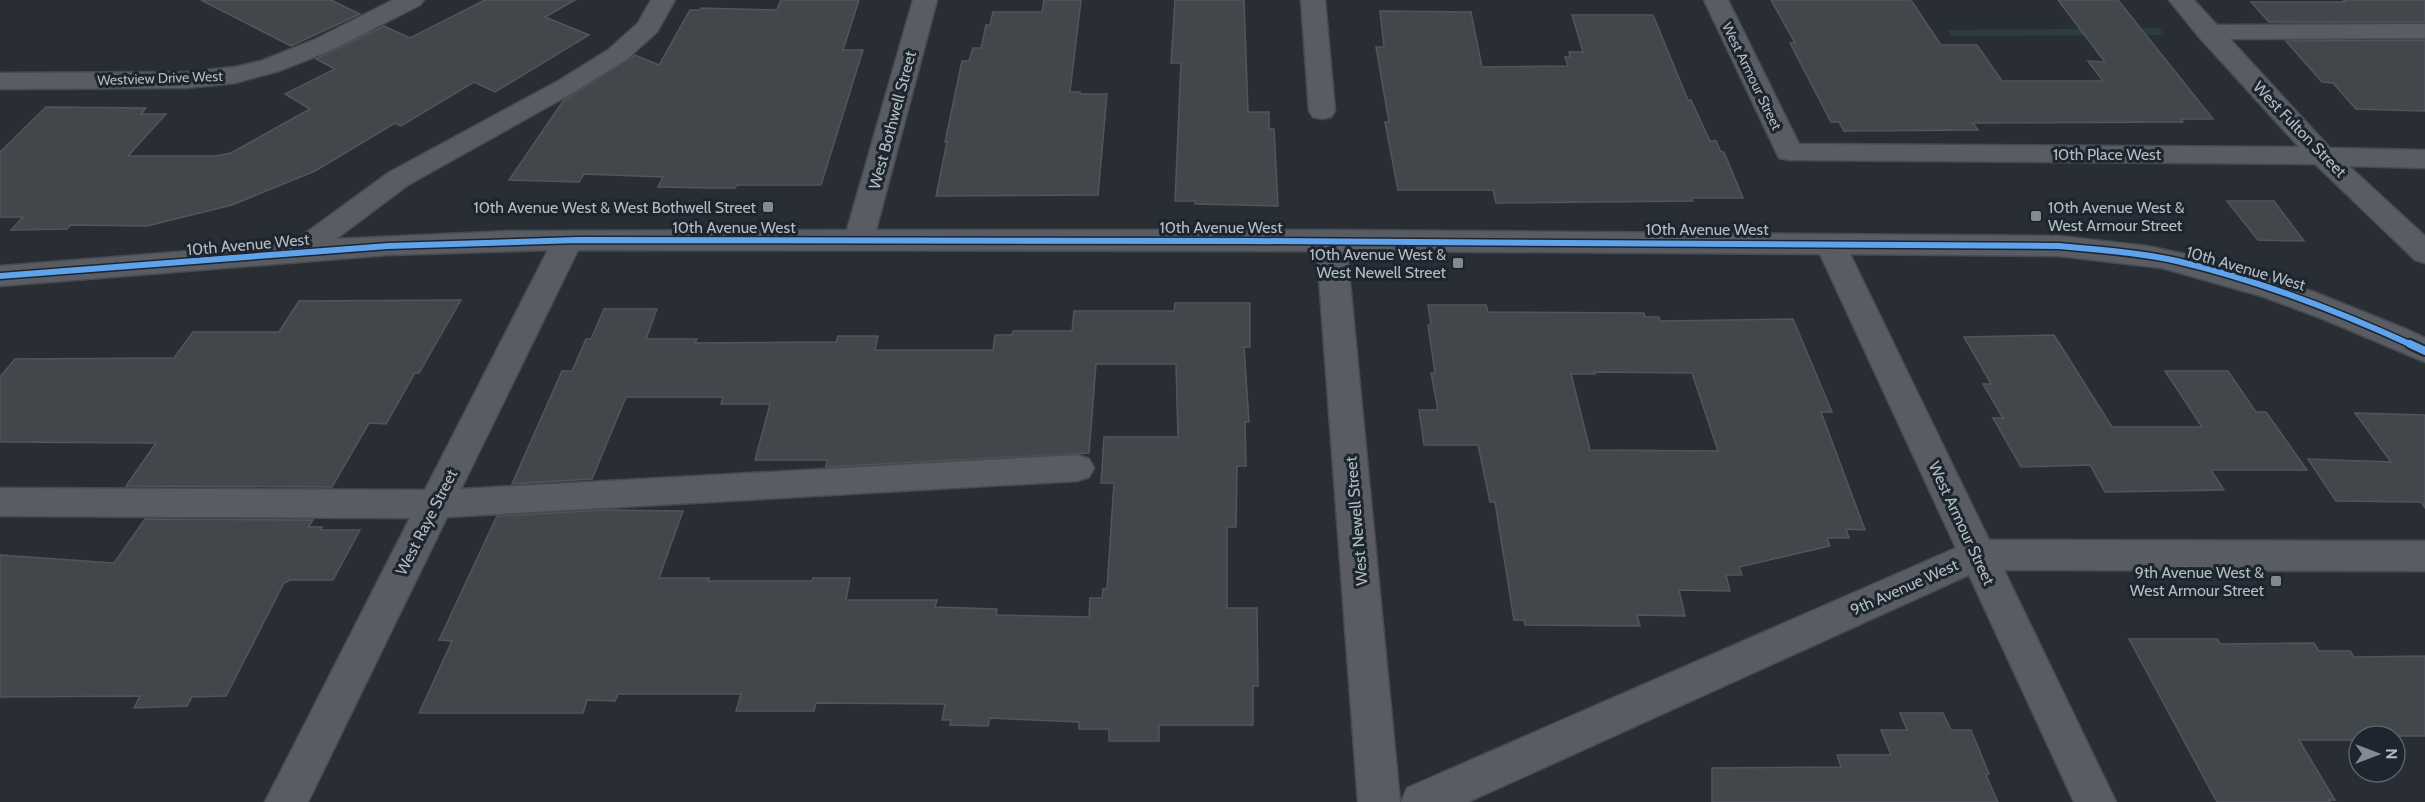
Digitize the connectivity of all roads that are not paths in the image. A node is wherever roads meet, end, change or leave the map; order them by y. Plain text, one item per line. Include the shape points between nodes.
1 (412, 0) edge
2 (663, 0) edge
3 (925, 0) edge
4 (1313, 0) edge
5 (1716, 0) edge
6 (2181, 0) edge
7 (2425, 31) edge
8 (2208, 32) junction
9 (0, 81) edge
10 (1322, 111) dead end
11 (1789, 152) joint
12 (2322, 156) junction
13 (2425, 159) edge
14 (859, 240) junction
15 (1331, 240) junction
16 (567, 242) junction
17 (1830, 244) junction
18 (298, 253) junction
19 (2425, 253) edge
20 (0, 276) edge
21 (2425, 351) edge
22 (1077, 468) dead end
23 (0, 502) edge
24 (435, 504) junction
25 (1977, 555) junction
26 (2425, 556) edge
27 (286, 802) edge
28 (1379, 802) edge
29 (1422, 802) edge
30 (2095, 802) edge

1 - 9 street, Westview Drive West via 322,45 235,75 186,80
2 - 18 street via 648,27 617,55 398,179
3 - 14 street, West Bothwell Street
4 - 10 street
5 - 11 street, West Armour Street
6 - 8 street, West Fulton Street
7 - 8 street
8 - 12 street, West Fulton Street
11 - 12 street, 10th Place West
12 - 13 street, 10th Place West
12 - 19 street, West Fulton Street
14 - 15 street, 10th Avenue West
14 - 16 street, 10th Avenue West
15 - 17 street, 10th Avenue West
15 - 28 street, West Newell Street
16 - 18 street, 10th Avenue West via 442,243
16 - 24 street, West Raye Street
17 - 21 street, 10th Avenue West via 2059,246 2174,261 2298,296
17 - 25 street, West Armour Street
18 - 20 street, 10th Avenue West
22 - 24 street
23 - 24 street
24 - 27 street, West Raye Street
25 - 26 street, 9th Avenue West
25 - 29 street, 9th Avenue West
25 - 30 street, West Armour Street

